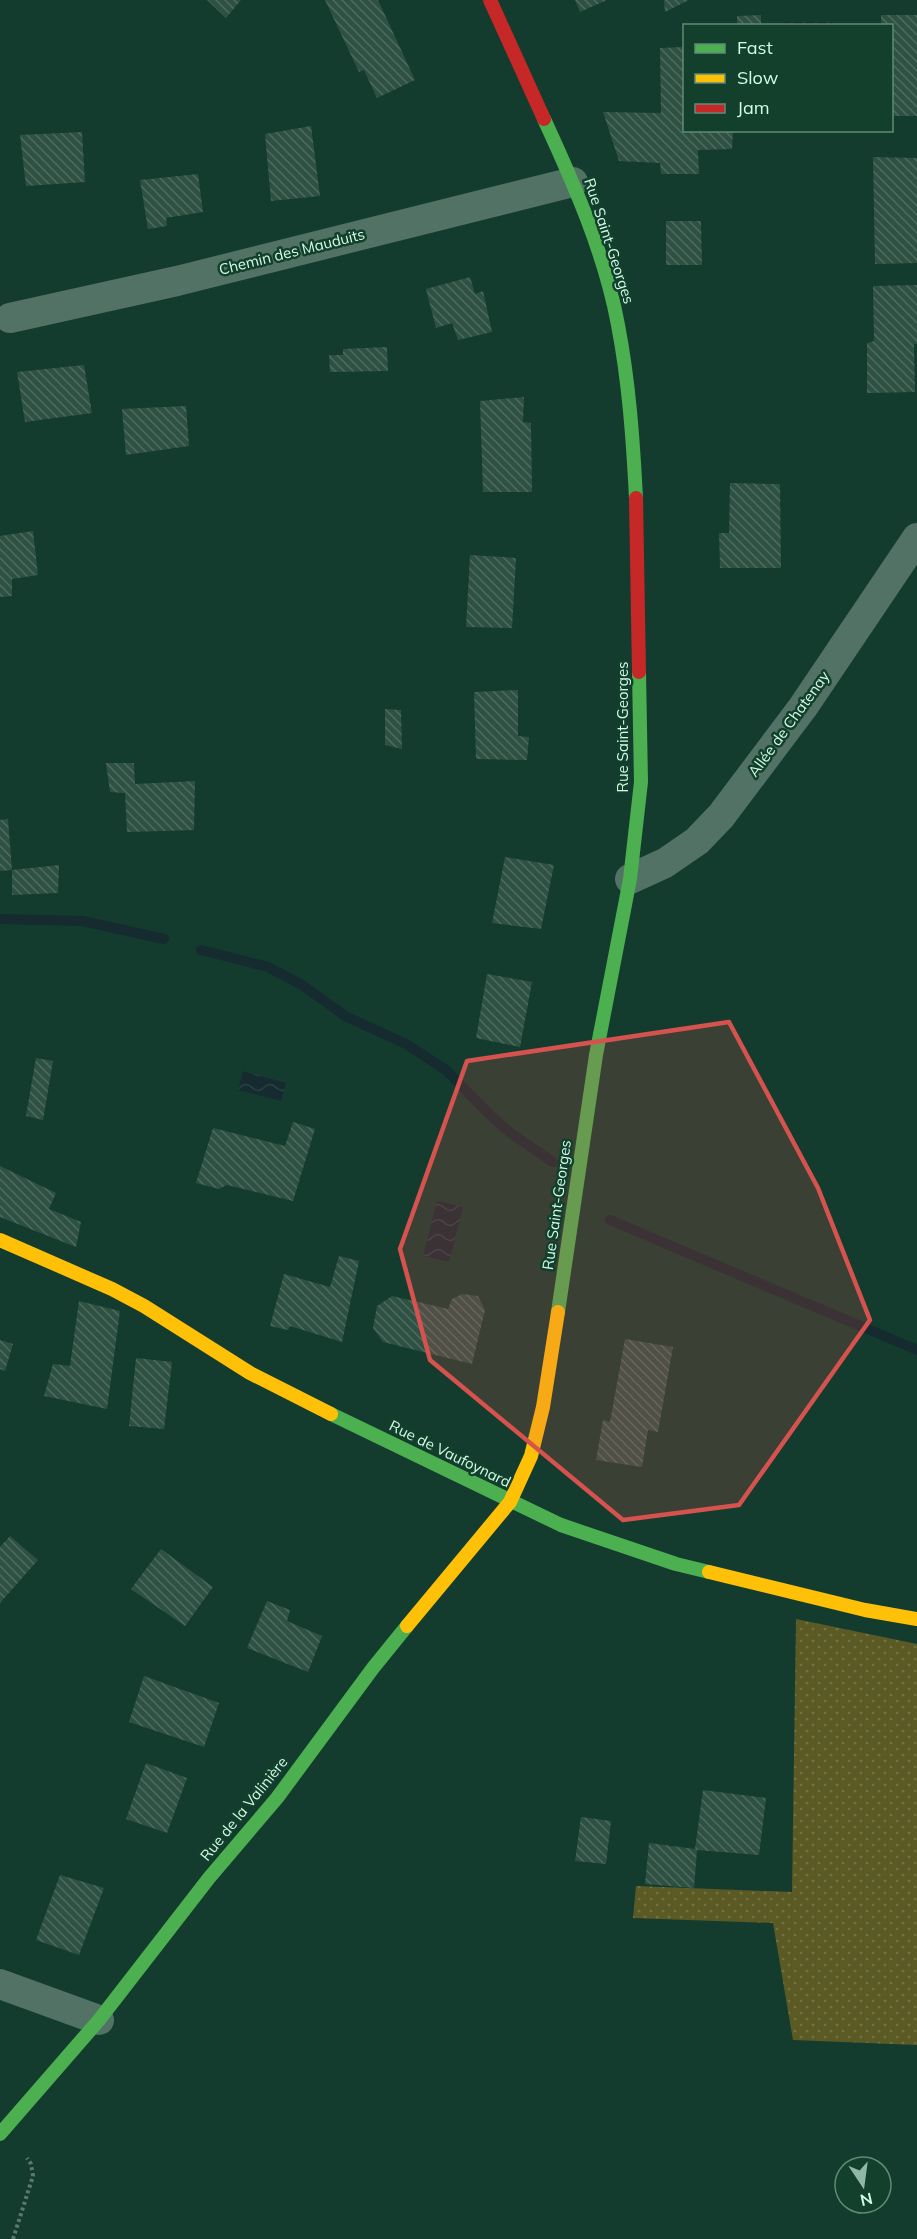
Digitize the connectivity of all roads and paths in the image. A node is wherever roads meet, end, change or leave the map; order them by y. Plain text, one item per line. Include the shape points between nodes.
1 (490, 0) edge
2 (573, 182) junction
3 (10, 318) dead end
4 (917, 538) edge
5 (630, 879) junction
6 (0, 1240) edge
7 (510, 1502) junction
8 (917, 1620) edge
9 (0, 1984) edge
10 (99, 2020) junction
11 (2, 2131) edge
12 (14, 2239) edge

1 - 2 street, Rue Saint-Georges
2 - 3 street, Chemin des Mauduits via 177,281
2 - 5 street, Rue Saint-Georges via 618,324 633,434 642,750
4 - 5 street, Allée de Chatenay via 804,707 721,816 697,841 665,863
5 - 7 street, Rue Saint-Georges via 596,1055 543,1407 531,1456
6 - 7 street, Rue de Vaufoynard via 118,1292 250,1373
7 - 8 street, Rue de Vaufoynard via 561,1525 676,1564
7 - 10 street, Rue de la Valinière via 373,1668 277,1798 209,1878
9 - 10 street
10 - 11 street, Rue de la Valinière
11 - 12 path via 31,2164 33,2176

